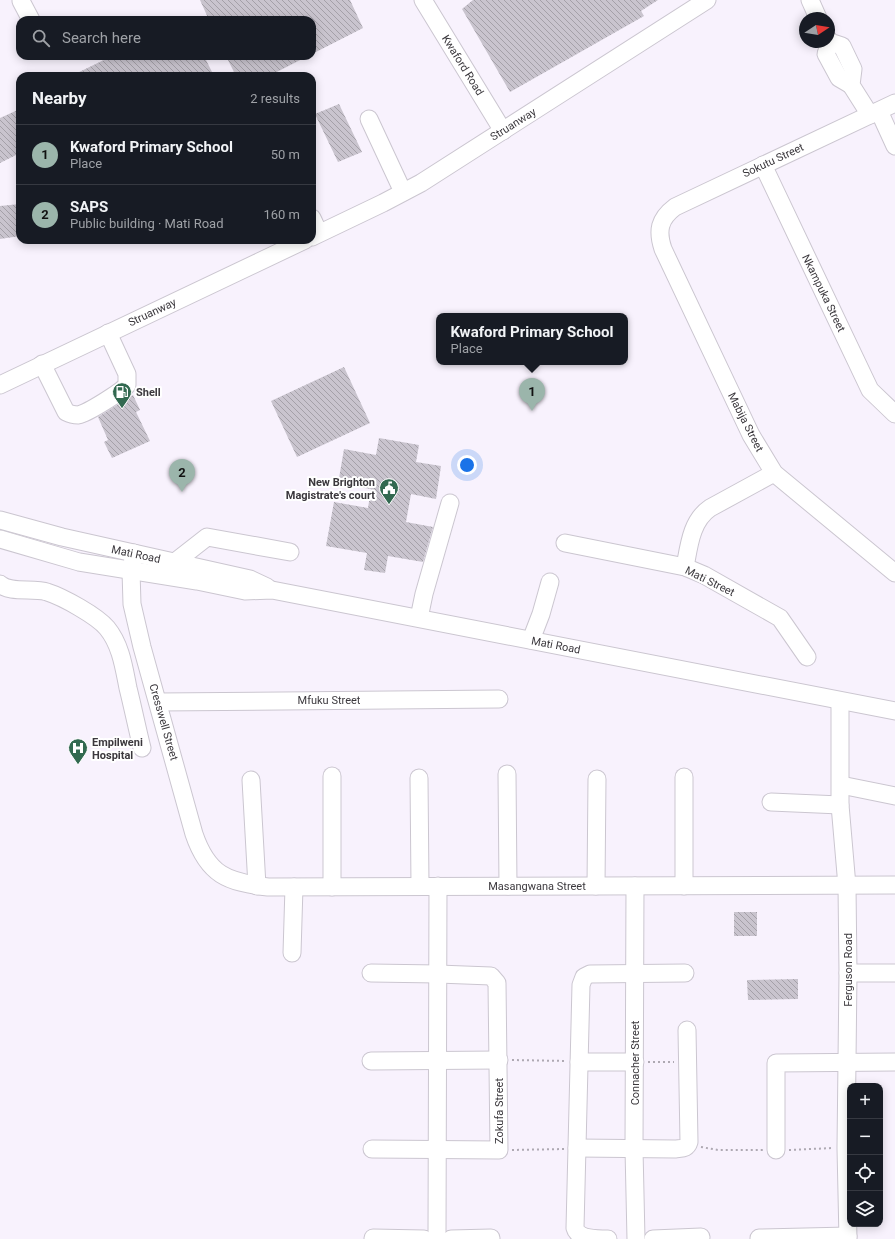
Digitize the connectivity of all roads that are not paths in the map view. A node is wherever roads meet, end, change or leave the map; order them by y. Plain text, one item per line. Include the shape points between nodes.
1 (22, 0) edge
2 (423, 0) edge
3 (707, 0) edge
4 (810, 0) edge
5 (815, 12) edge
6 (28, 16) edge
7 (827, 48) edge
8 (895, 103) edge
9 (874, 113) junction
10 (369, 119) dead end
11 (503, 130) junction
12 (895, 146) edge
13 (763, 165) junction
14 (403, 192) junction
15 (660, 226) joint
16 (316, 235) edge
17 (297, 244) edge
18 (108, 333) junction
19 (42, 364) junction
20 (0, 385) edge
21 (895, 414) edge
22 (774, 473) junction
23 (450, 503) dead end
24 (0, 520) edge
25 (0, 539) edge
26 (565, 544) dead end
27 (290, 552) dead end
28 (134, 554) junction
29 (685, 567) junction
30 (184, 569) junction
31 (131, 571) junction
32 (895, 573) edge
33 (550, 582) dead end
34 (0, 584) edge
35 (419, 618) junction
36 (531, 640) junction
37 (807, 657) dead end
38 (499, 699) dead end
39 (840, 700) junction
40 (158, 702) junction
41 (895, 711) edge
42 (142, 748) dead end
43 (507, 774) dead end
44 (332, 776) dead end
45 (684, 776) dead end
46 (419, 778) dead end
47 (597, 779) dead end
48 (251, 780) dead end
49 (840, 785) junction
50 (895, 796) edge
51 (771, 802) dead end
52 (840, 805) junction
53 (227, 878) joint
54 (895, 885) edge
55 (257, 886) junction
56 (420, 886) junction
57 (438, 886) junction
58 (508, 886) junction
59 (596, 886) junction
60 (635, 886) junction
61 (684, 886) junction
62 (847, 886) junction
63 (294, 887) junction
64 (332, 887) junction
65 (292, 953) dead end
66 (685, 973) dead end
67 (848, 973) junction
68 (895, 973) edge
69 (371, 974) dead end
70 (438, 974) junction
71 (635, 974) junction
72 (687, 1030) dead end
73 (499, 1060) junction
74 (371, 1061) dead end
75 (438, 1061) junction
76 (579, 1062) junction
77 (635, 1062) junction
78 (895, 1062) edge
79 (848, 1063) junction
80 (577, 1148) junction
81 (372, 1149) dead end
82 (634, 1149) junction
83 (438, 1150) junction
84 (776, 1150) road end
85 (701, 1237) dead end
86 (373, 1238) dead end
87 (491, 1238) edge
88 (759, 1238) dead end
89 (848, 1238) edge
90 (424, 1239) edge
91 (437, 1239) edge
92 (451, 1239) edge
93 (608, 1239) edge
94 (636, 1239) edge
95 (653, 1239) edge

1 - 6 street
2 - 11 street, Kwaford Road
3 - 11 street, Struanway
4 - 5 street
7 - 9 street via 826,54 839,78 851,85
8 - 9 street, Sokutu Street
9 - 12 street
9 - 13 street, Sokutu Street
10 - 14 street
11 - 14 street, Struanway
13 - 15 street, Sokutu Street via 674,207 665,215
13 - 21 street, Nkampuka Street via 870,390
14 - 16 street, Struanway
15 - 22 street, Mabija Street via 662,249 751,435
17 - 18 street, Struanway
18 - 19 street, Struanway
18 - 19 street via 127,374 127,385 84,413 76,415 66,412
19 - 20 street, Struanway
22 - 29 street via 704,512 694,530
22 - 32 street, Mabija Street
23 - 35 street
24 - 28 street, Mati Road
25 - 31 street, Mati Road via 79,562
26 - 29 street, Mati Street
27 - 30 street via 210,537 204,538 194,546
28 - 30 street, Mati Road
28 - 31 street, Cresswell Street
29 - 37 street, Mati Street via 780,618
30 - 31 street, Mati Road
30 - 35 street, Mati Road via 250,579 272,590
31 - 40 street, Cresswell Street via 132,604
33 - 36 street
34 - 42 street via 8,589 47,592 98,619 107,628 122,659
35 - 36 street, Mati Road
36 - 39 street, Mati Road
38 - 40 street, Mfuku Street
39 - 41 street, Mati Road
39 - 49 street, Ferguson Road
40 - 53 street, Cresswell Street via 198,848 207,862
43 - 58 street
44 - 64 street
45 - 61 street
46 - 56 street
47 - 59 street
48 - 55 street
49 - 50 street
49 - 52 street, Ferguson Road
51 - 52 street
52 - 62 street, Ferguson Road
53 - 55 street, Masangwana Street
54 - 62 street, Masangwana Street
55 - 63 street, Masangwana Street
56 - 57 street, Masangwana Street
56 - 64 street, Masangwana Street
57 - 58 street, Masangwana Street
57 - 70 street
58 - 59 street, Masangwana Street
59 - 60 street, Masangwana Street
60 - 61 street, Masangwana Street
60 - 71 street, Connacher Street
61 - 62 street, Masangwana Street
62 - 67 street, Ferguson Road
63 - 64 street, Masangwana Street
63 - 65 street
66 - 71 street
67 - 68 street
67 - 79 street, Ferguson Road
69 - 70 street, Zokufa Street
70 - 73 street, Zokufa Street via 486,975 495,978 498,983
70 - 75 street
71 - 76 street via 590,974 584,977 581,986
71 - 77 street, Connacher Street
72 - 82 street via 688,1145 683,1148
73 - 75 street
73 - 83 street, Zokufa Street via 499,1150
74 - 75 street
75 - 83 street
76 - 77 street
76 - 80 street
77 - 82 street, Connacher Street
78 - 79 street
79 - 84 street via 776,1063
79 - 89 street, Ferguson Road
80 - 82 street
80 - 93 street via 576,1232 582,1238
81 - 83 street, Zokufa Street
82 - 94 street, Connacher Street
83 - 91 street
85 - 95 street
86 - 90 street
87 - 92 street
88 - 89 street

